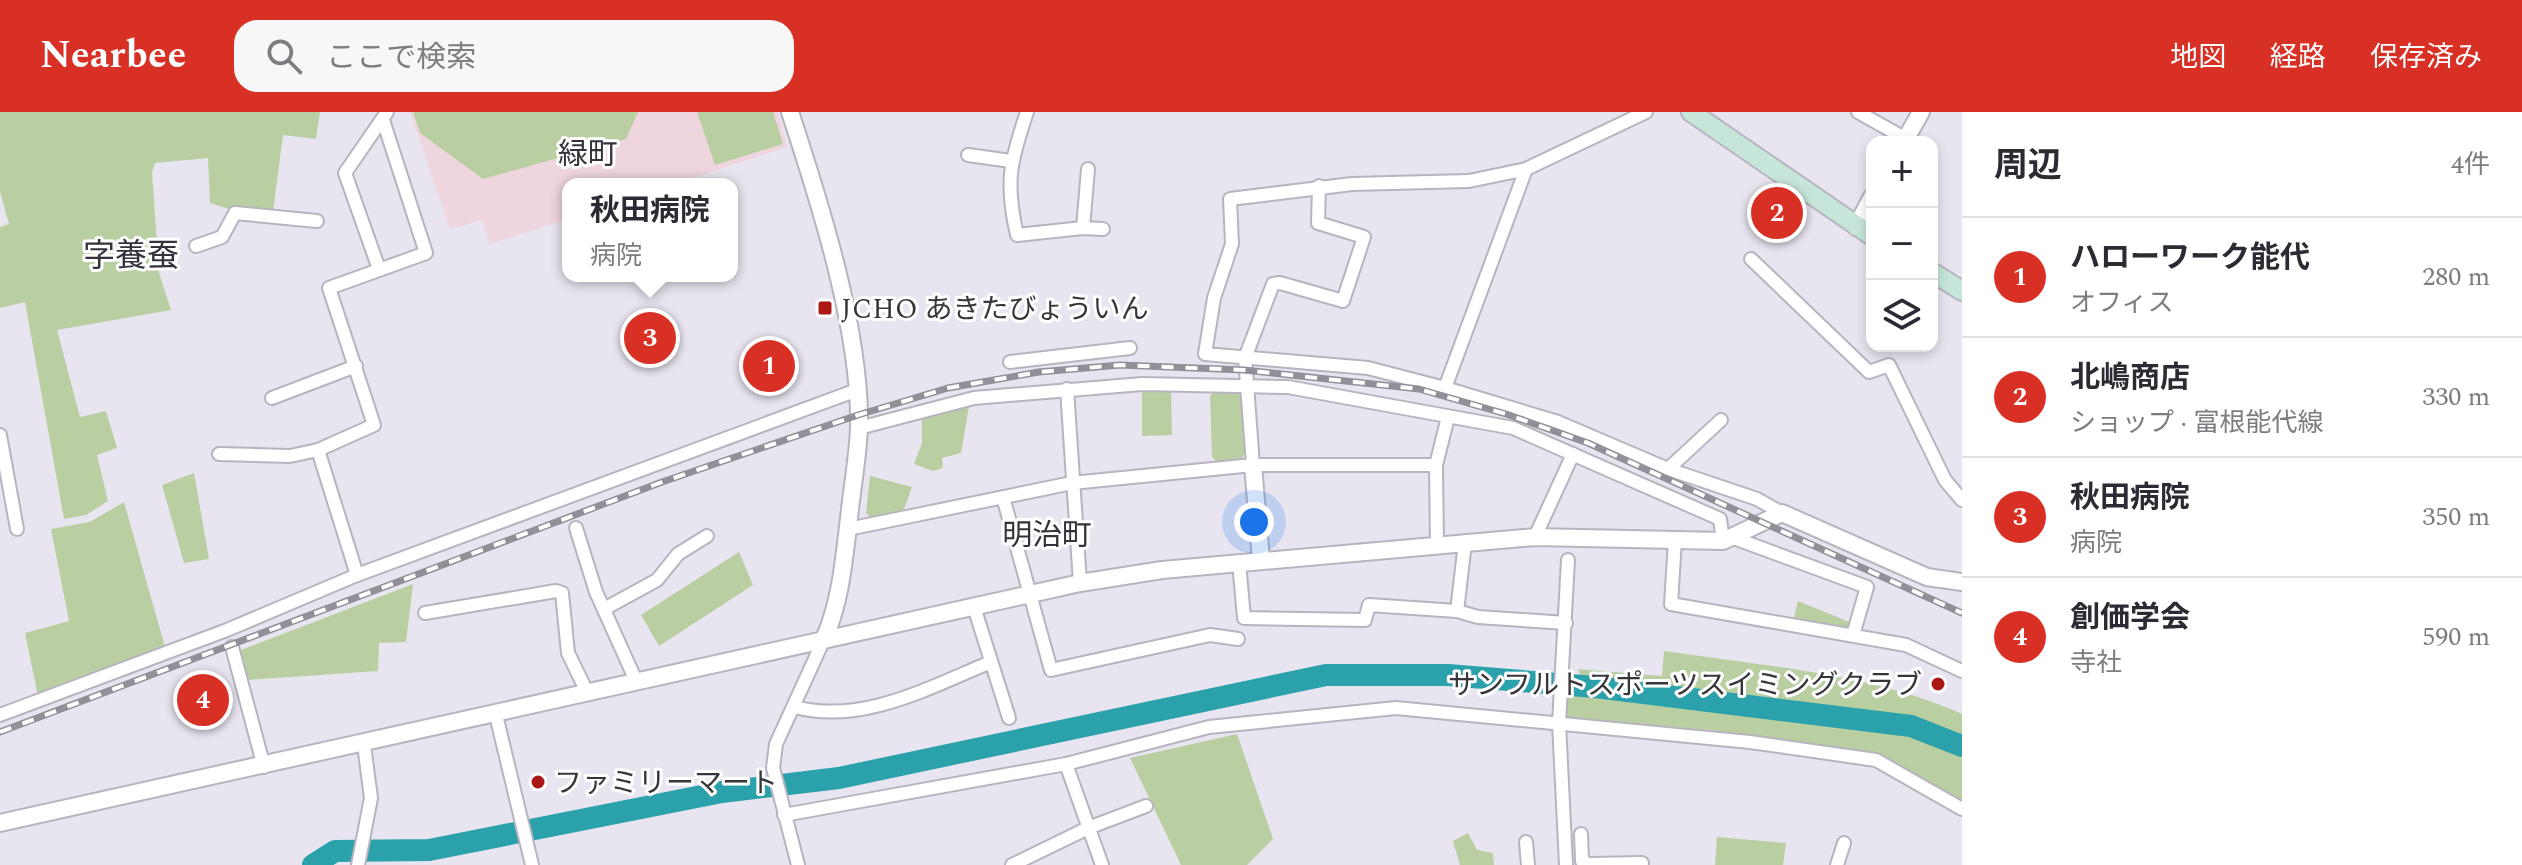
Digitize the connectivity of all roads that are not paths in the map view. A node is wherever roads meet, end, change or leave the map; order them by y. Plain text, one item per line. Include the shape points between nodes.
1 (790, 112) edge
2 (1027, 112) edge
3 (1646, 112) edge
4 (1691, 112) edge
5 (1858, 112) edge
6 (1921, 112) edge
7 (385, 116) edge
8 (1897, 136) edge
9 (1908, 136) edge
10 (968, 155) dead end
11 (1011, 161) junction
12 (1088, 169) dead end
13 (1526, 169) junction
14 (1319, 186) junction
15 (1869, 208) edge
16 (317, 221) dead end
17 (1083, 228) junction
18 (1103, 229) dead end
19 (1864, 231) edge
20 (196, 246) dead end
21 (1751, 259) dead end
22 (379, 269) junction
23 (1938, 276) edge
24 (1962, 291) edge
25 (1130, 348) dead end
26 (1245, 358) junction
27 (1010, 362) dead end
28 (356, 366) junction
29 (1245, 384) junction
30 (1445, 388) junction
31 (1067, 389) junction
32 (857, 390) junction
33 (272, 398) dead end
34 (1448, 417) junction
35 (1721, 420) dead end
36 (859, 428) junction
37 (0, 435) edge
38 (318, 450) junction
39 (219, 454) dead end
40 (1573, 454) junction
41 (1253, 465) junction
42 (1436, 465) junction
43 (1668, 469) junction
44 (1072, 483) junction
45 (1003, 497) junction
46 (1962, 500) edge
47 (1782, 513) junction
48 (576, 528) dead end
49 (17, 529) dead end
50 (848, 529) junction
51 (707, 536) dead end
52 (1535, 537) junction
53 (1727, 539) junction
54 (1675, 540) junction
55 (1465, 543) junction
56 (1437, 546) junction
57 (1261, 560) junction
58 (1568, 560) dead end
59 (1239, 562) junction
60 (357, 575) junction
61 (1962, 582) edge
62 (1080, 583) junction
63 (1030, 595) junction
64 (974, 607) junction
65 (604, 609) junction
66 (1457, 611) junction
67 (425, 613) dead end
68 (1566, 623) junction
69 (1853, 635) junction
70 (825, 637) junction
71 (1238, 639) dead end
72 (232, 647) dead end
73 (991, 662) junction
74 (1962, 671) edge
75 (637, 683) junction
76 (588, 694) junction
77 (795, 707) junction
78 (0, 715) edge
79 (496, 715) junction
80 (1009, 718) dead end
81 (1560, 718) junction
82 (364, 745) junction
83 (1066, 764) junction
84 (264, 767) junction
85 (1146, 806) dead end
86 (1962, 809) edge
87 (783, 810) junction
88 (0, 823) edge
89 (1088, 828) junction
90 (1581, 834) dead end
91 (1526, 842) dead end
92 (1844, 843) dead end
93 (1642, 863) dead end
94 (358, 865) edge
95 (532, 865) edge
96 (798, 865) edge
97 (1012, 865) edge
98 (1102, 865) edge
99 (1528, 865) edge
100 (1566, 865) edge
101 (1837, 865) edge

1 - 32 street via 852,339
2 - 11 street
3 - 13 street
4 - 19 main road
5 - 8 street
6 - 9 street
7 - 22 street via 345,173
7 - 22 street via 426,253
10 - 11 street
11 - 17 street via 1008,199 1017,235
12 - 17 street
13 - 14 street via 1469,181
13 - 30 street
14 - 26 street via 1230,199 1232,244 1214,298 1205,354
14 - 26 street via 1318,223 1364,237 1343,301 1273,284
15 - 19 street
16 - 20 street via 235,213 222,237
17 - 18 street
21 - 46 street via 1869,372 1889,365 1945,480
22 - 28 street via 329,288
23 - 24 main road
25 - 27 street
26 - 29 street
26 - 30 street via 1368,368
28 - 33 street
28 - 38 street via 374,425
29 - 31 street
29 - 34 street
29 - 41 street
30 - 43 street via 1558,422
31 - 36 street via 974,398
31 - 44 street
32 - 36 street
32 - 60 street
34 - 40 street via 1513,428
34 - 42 street
35 - 43 street
36 - 50 street
37 - 49 street
38 - 39 street via 290,456
38 - 60 street
40 - 52 street
40 - 53 street via 1720,519
41 - 42 street
41 - 44 street
41 - 57 street
42 - 56 street
43 - 47 street via 1757,499
44 - 45 street
44 - 62 street
45 - 50 street
45 - 63 street
47 - 53 street
47 - 61 street via 1927,577
48 - 65 street
50 - 70 street via 837,609
51 - 65 street via 673,558 666,574
52 - 54 street
52 - 55 street
53 - 54 street
53 - 69 street via 1867,587
54 - 69 street via 1671,604
55 - 56 street
55 - 66 street
56 - 57 street
57 - 59 street
58 - 68 street
59 - 62 street
59 - 66 street via 1244,618 1365,620 1369,605
60 - 78 street
62 - 63 street
63 - 64 street
63 - 71 street via 1051,670 1210,635
64 - 70 street
64 - 73 street
65 - 75 street
66 - 68 street
67 - 76 street via 562,593 568,653
68 - 81 street
69 - 74 street via 1906,645
70 - 75 street
70 - 77 street
72 - 84 street
73 - 77 street via 877,708
73 - 80 street
75 - 76 street
76 - 79 street
77 - 87 street via 776,744 773,768
79 - 82 street
79 - 95 street
81 - 83 street via 1396,708 1322,714 1209,727
81 - 86 street via 1876,760
81 - 100 street
82 - 84 street
82 - 94 street via 371,798
83 - 87 street
83 - 89 street
84 - 88 street
85 - 89 street
87 - 96 street
89 - 97 street
89 - 98 street
90 - 93 street via 1582,861
91 - 99 street
92 - 101 street

